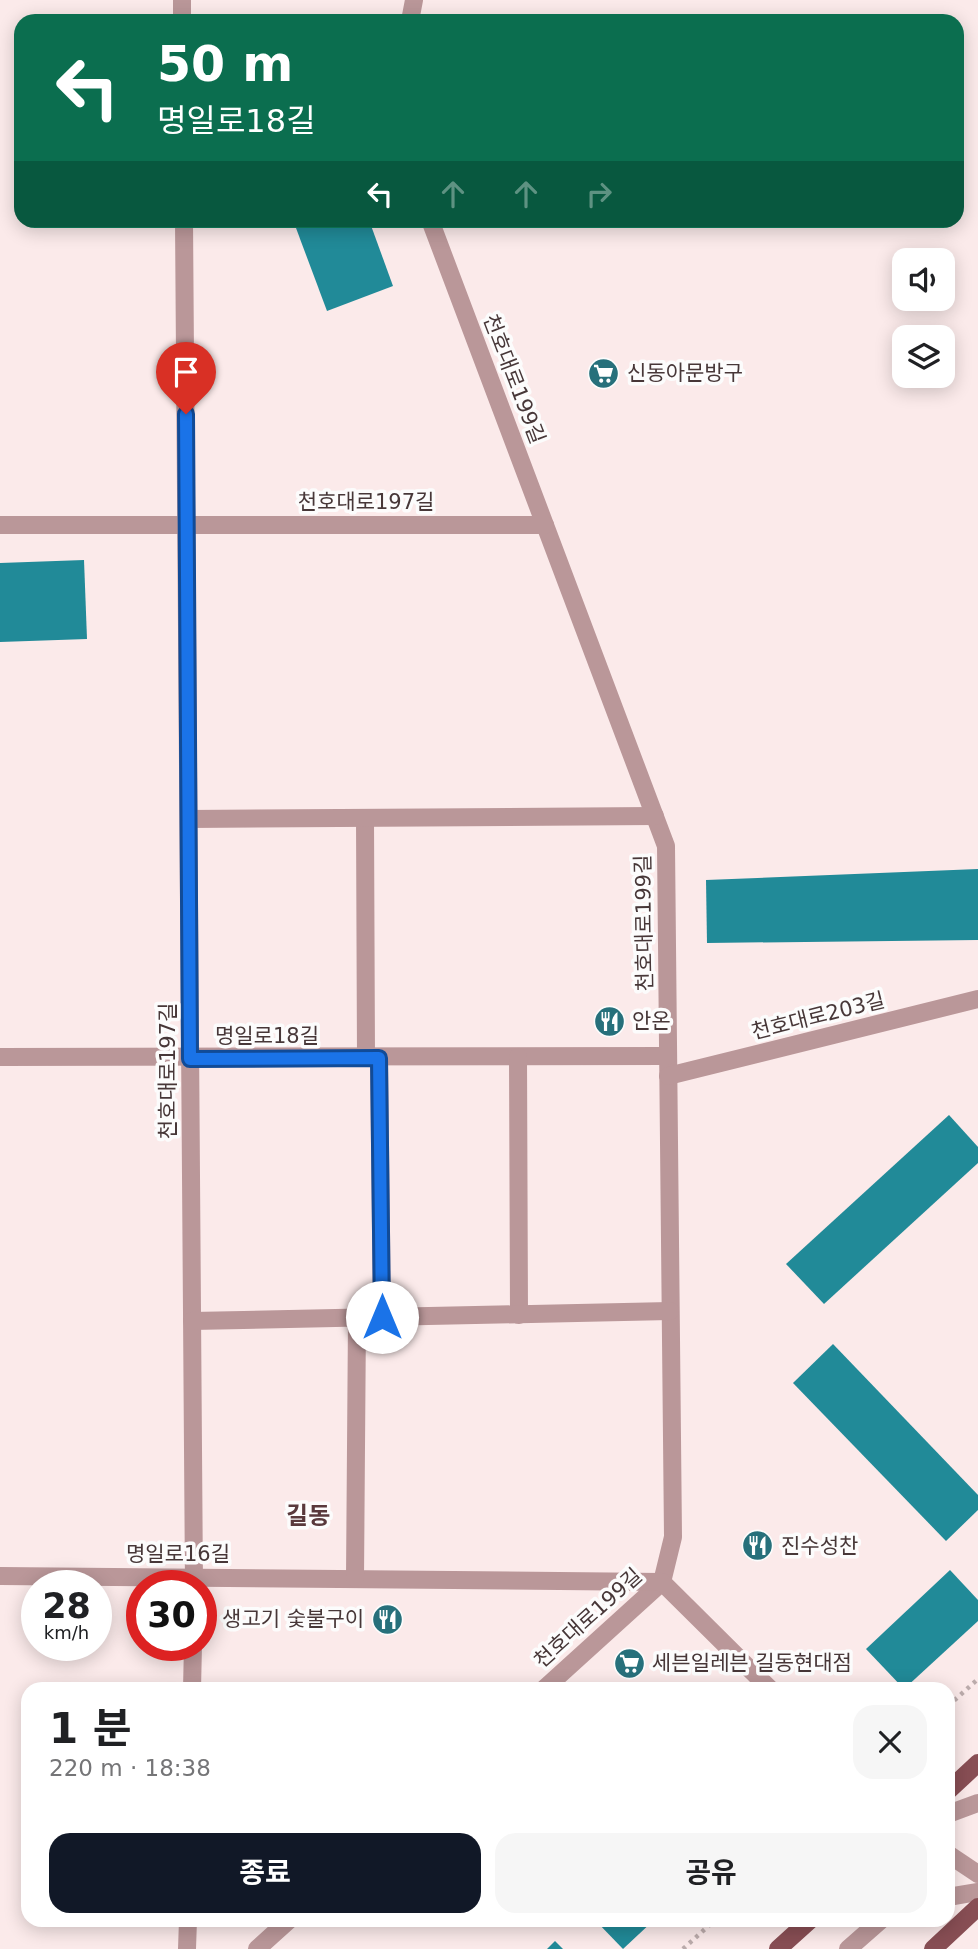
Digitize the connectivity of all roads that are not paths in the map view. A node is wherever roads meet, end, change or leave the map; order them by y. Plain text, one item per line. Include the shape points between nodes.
1 (184, 228) edge
2 (433, 228) edge
3 (0, 525) edge
4 (187, 525) junction
5 (545, 525) junction
6 (655, 816) junction
7 (365, 818) junction
8 (189, 819) junction
9 (978, 999) edge
10 (668, 1056) junction
11 (0, 1057) edge
12 (518, 1057) junction
13 (373, 1058) junction
14 (190, 1059) junction
15 (668, 1076) junction
16 (670, 1311) junction
17 (519, 1315) junction
18 (382, 1317) junction
19 (357, 1318) junction
20 (192, 1321) junction
21 (194, 1570) edge
22 (0, 1576) edge
23 (355, 1578) junction
24 (126, 1579) edge
25 (217, 1581) edge
26 (662, 1581) junction
27 (193, 1661) edge
28 (192, 1682) edge
29 (552, 1682) edge
30 (763, 1682) edge
31 (978, 1763) edge
32 (955, 1784) edge
33 (978, 1803) edge
34 (955, 1811) edge
35 (955, 1859) edge
36 (978, 1874) edge
37 (978, 1892) edge
38 (955, 1896) edge
39 (978, 1907) edge
40 (188, 1927) edge
41 (281, 1927) edge
42 (802, 1927) edge
43 (873, 1927) edge
44 (187, 1949) edge
45 (257, 1949) edge
46 (778, 1949) edge
47 (848, 1949) edge
48 (933, 1949) edge

1 - 4 street, 천호대로197길
2 - 5 street, 천호대로199길
3 - 4 street, 천호대로197길
4 - 5 street, 천호대로197길
4 - 8 street, 천호대로197길
5 - 6 street, 천호대로199길
6 - 7 street
6 - 10 street, 천호대로199길 via 666,846
7 - 8 street
7 - 13 street
8 - 14 street, 천호대로197길
9 - 15 street, 천호대로203길
10 - 12 street, 명일로18길
10 - 15 street, 천호대로199길
11 - 14 street, 명일로18길
12 - 13 street, 명일로18길
12 - 17 street
13 - 14 street, 명일로18길
13 - 18 street
14 - 20 street, 천호대로197길
15 - 16 street, 천호대로199길
16 - 17 street
16 - 26 street, 천호대로199길 via 673,1537
17 - 18 street
18 - 19 street
19 - 20 street
19 - 23 street
20 - 21 street, 천호대로197길
22 - 24 street, 명일로16길
23 - 25 street, 명일로16길
23 - 26 street, 명일로16길
26 - 29 street, 천호대로199길
26 - 30 street, 천호대로199길
27 - 28 street
31 - 32 main road
33 - 34 street
35 - 36 street
37 - 38 street
39 - 48 main road
40 - 44 street
41 - 45 street
42 - 46 main road
43 - 47 street

